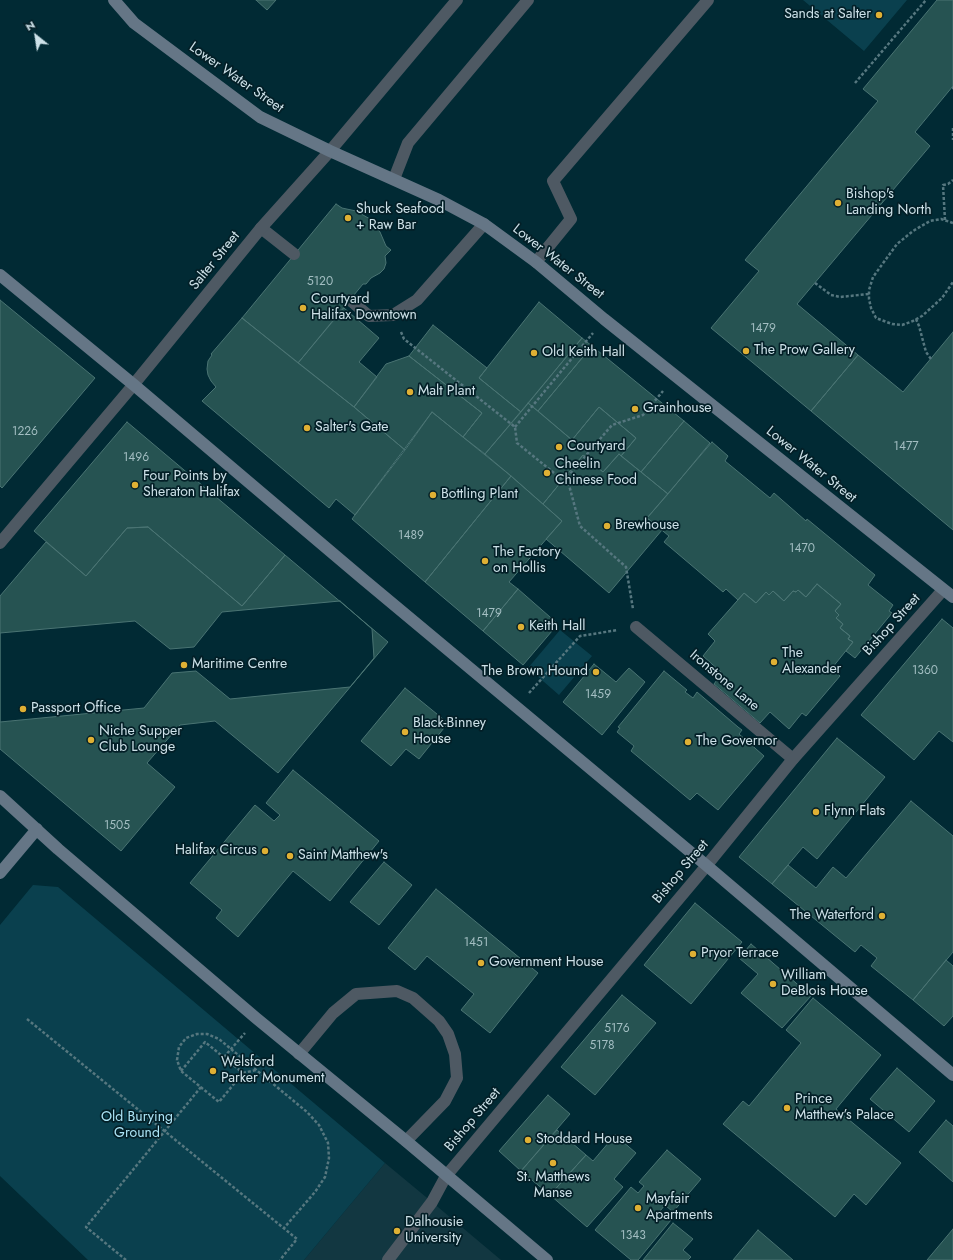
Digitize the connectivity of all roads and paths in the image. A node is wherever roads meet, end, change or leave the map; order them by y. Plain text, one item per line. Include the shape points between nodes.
1 (114, 0) edge
2 (457, 0) edge
3 (528, 0) edge
4 (708, 0) edge
5 (926, 0) edge
6 (855, 83) dead end
7 (953, 128) edge
8 (953, 140) edge
9 (330, 151) junction
10 (394, 179) junction
11 (953, 180) edge
12 (945, 220) junction
13 (953, 223) edge
14 (484, 224) junction
15 (261, 228) junction
16 (294, 254) dead end
17 (536, 262) junction
18 (0, 274) edge
19 (953, 282) edge
20 (815, 283) dead end
21 (869, 294) junction
22 (350, 300) dead end
23 (393, 315) junction
24 (604, 319) junction
25 (916, 319) junction
26 (930, 359) dead end
27 (676, 375) junction
28 (134, 385) junction
29 (515, 427) junction
30 (564, 481) junction
31 (2, 538) edge
32 (943, 590) junction
33 (953, 597) edge
34 (636, 627) junction
35 (516, 707) junction
36 (793, 759) junction
37 (0, 796) edge
38 (37, 829) junction
39 (706, 865) junction
40 (0, 873) edge
41 (27, 1019) dead end
42 (231, 1049) junction
43 (299, 1054) junction
44 (224, 1057) junction
45 (256, 1070) junction
46 (181, 1071) junction
47 (243, 1073) junction
48 (953, 1074) edge
49 (201, 1087) junction
50 (165, 1131) junction
51 (406, 1141) junction
52 (446, 1176) junction
53 (284, 1228) junction
54 (126, 1260) edge
55 (280, 1260) edge
56 (388, 1260) edge
57 (547, 1260) edge

1 - 9 street, Lower Water Street via 134,23 260,117
2 - 9 street, Salter Street
3 - 10 street via 408,143
4 - 17 street via 553,181 571,219
5 - 6 path
7 - 8 path
9 - 10 street, Lower Water Street
9 - 15 street, Salter Street
10 - 14 street, Lower Water Street
11 - 12 path via 943,185
12 - 13 path
12 - 21 path via 930,221 912,231 897,244 873,277
14 - 17 street, Lower Water Street
14 - 23 street via 416,300
15 - 16 street
15 - 28 street, Salter Street
17 - 24 street, Lower Water Street
18 - 28 street
19 - 25 path via 942,298
20 - 21 path via 831,296
21 - 25 path via 876,318 902,325
22 - 23 street via 369,316
23 - 29 path via 404,339
24 - 27 street, Lower Water Street
24 - 29 path
25 - 26 path
27 - 30 path via 643,414 612,425
27 - 32 street, Lower Water Street
28 - 31 street, Salter Street
28 - 35 street
29 - 30 path via 517,443
30 - 34 path via 568,485 580,526 626,567
32 - 33 street, Lower Water Street
32 - 36 street, Bishop Street
34 - 35 path via 580,636
34 - 36 street, Ironstone Lane
35 - 39 street
36 - 39 street, Bishop Street
37 - 38 street
38 - 40 street
38 - 43 street
39 - 48 street
39 - 52 street, Bishop Street
41 - 50 path
42 - 44 path
42 - 45 path
42 - 46 path via 219,1039 207,1034 186,1038 179,1047 177,1060
43 - 51 street
43 - 51 street via 333,1013 356,994 396,991 413,998 439,1021 448,1034 456,1054 457,1078 445,1101
44 - 46 path via 205,1042
44 - 47 path
45 - 47 path
45 - 53 path via 307,1112 319,1125 328,1143 329,1158 325,1176 315,1192
46 - 49 path
47 - 49 path via 219,1102
49 - 50 path
50 - 53 path
50 - 54 path via 86,1227
51 - 52 street
52 - 56 street, Bishop Street via 432,1202
52 - 57 street
53 - 55 path via 297,1239

